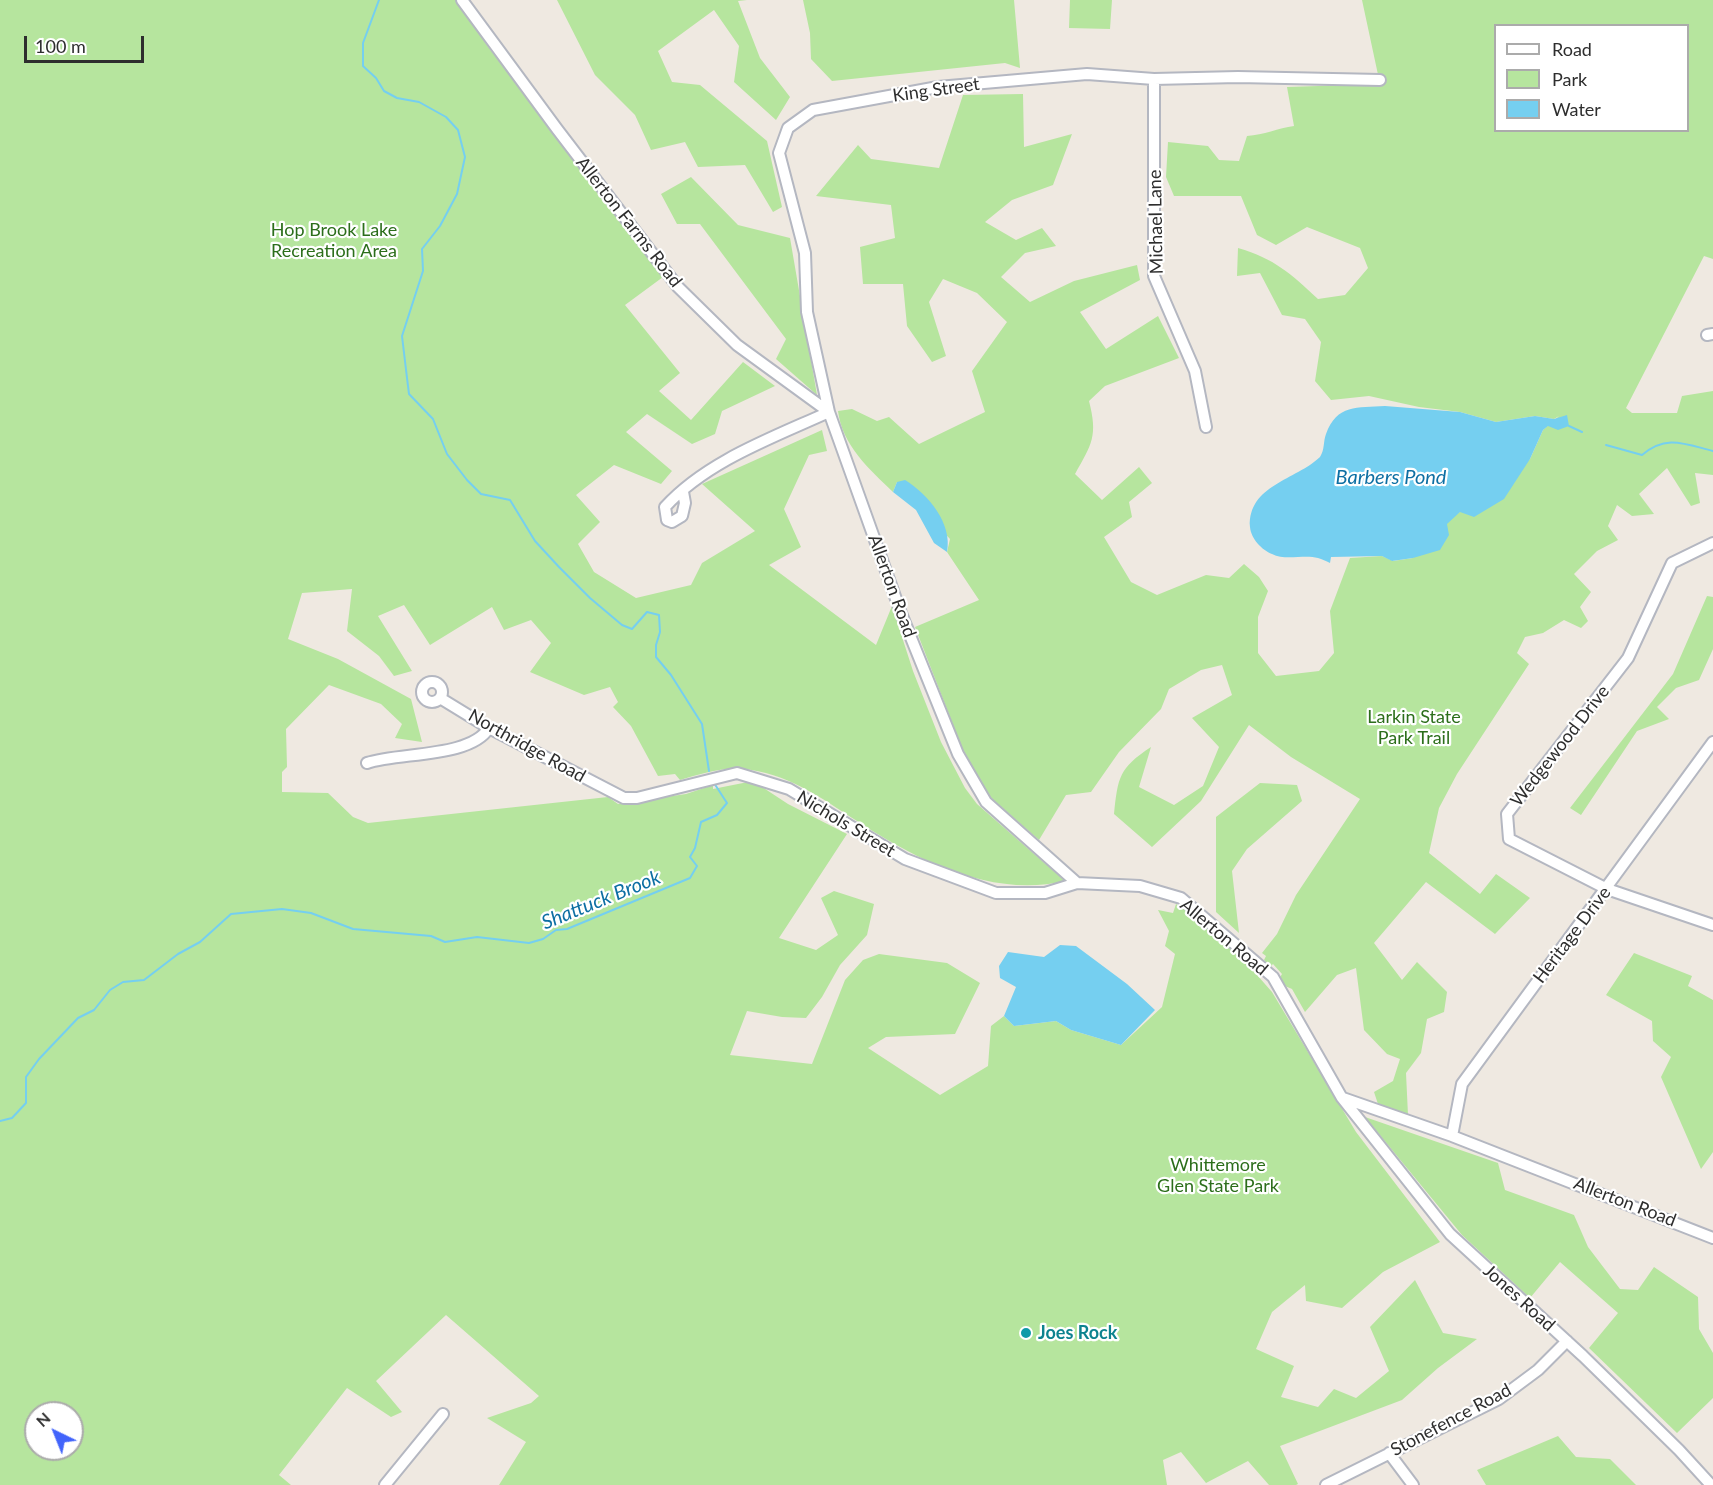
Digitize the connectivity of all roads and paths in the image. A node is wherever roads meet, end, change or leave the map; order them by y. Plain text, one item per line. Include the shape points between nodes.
1 (462, 0) edge
2 (1154, 79) junction
3 (1380, 80) dead end
4 (829, 412) junction
5 (1206, 427) dead end
6 (683, 492) dead end
7 (1713, 543) edge
8 (440, 698) dead end
9 (489, 728) junction
10 (1713, 742) edge
11 (367, 763) dead end
12 (614, 794) joint
13 (1077, 883) junction
14 (1607, 889) junction
15 (1713, 925) edge
16 (1342, 1098) junction
17 (1452, 1136) junction
18 (1713, 1238) edge
19 (1567, 1341) junction
20 (443, 1414) dead end
21 (1389, 1453) junction
22 (385, 1485) edge
23 (1326, 1485) edge
24 (1413, 1485) edge
25 (1711, 1485) edge

1 - 4 street, Allerton Farms Road via 678,287 737,345
2 - 3 street, King Street
2 - 4 street, King Street via 1087,74 938,87 813,110 788,128 779,153 805,253 807,312
2 - 5 street, Michael Lane via 1154,276 1195,370
4 - 6 street via 749,449 689,482
4 - 13 street, Allerton Road via 901,613 957,754 986,802
7 - 14 street, Wedgewood Drive via 1672,563 1628,658 1507,813 1509,839
8 - 9 street, Northridge Road
9 - 11 street via 464,747 387,756
9 - 12 street, Northridge Road
10 - 14 street, Heritage Drive
12 - 13 street, Nichols Street via 637,798 737,773 789,789 904,859 996,894 1046,893
13 - 16 street, Allerton Road via 1140,886 1181,898 1273,977
14 - 15 street, Wedgewood Drive
14 - 17 street, Heritage Drive via 1461,1084
16 - 17 street, Allerton Road
16 - 19 street, Jones Road via 1455,1239
17 - 18 street, Allerton Road
19 - 21 street, Stonefence Road via 1538,1370 1498,1399
19 - 25 street, Jones Road
20 - 22 street
21 - 23 street, Stonefence Road
21 - 24 street

